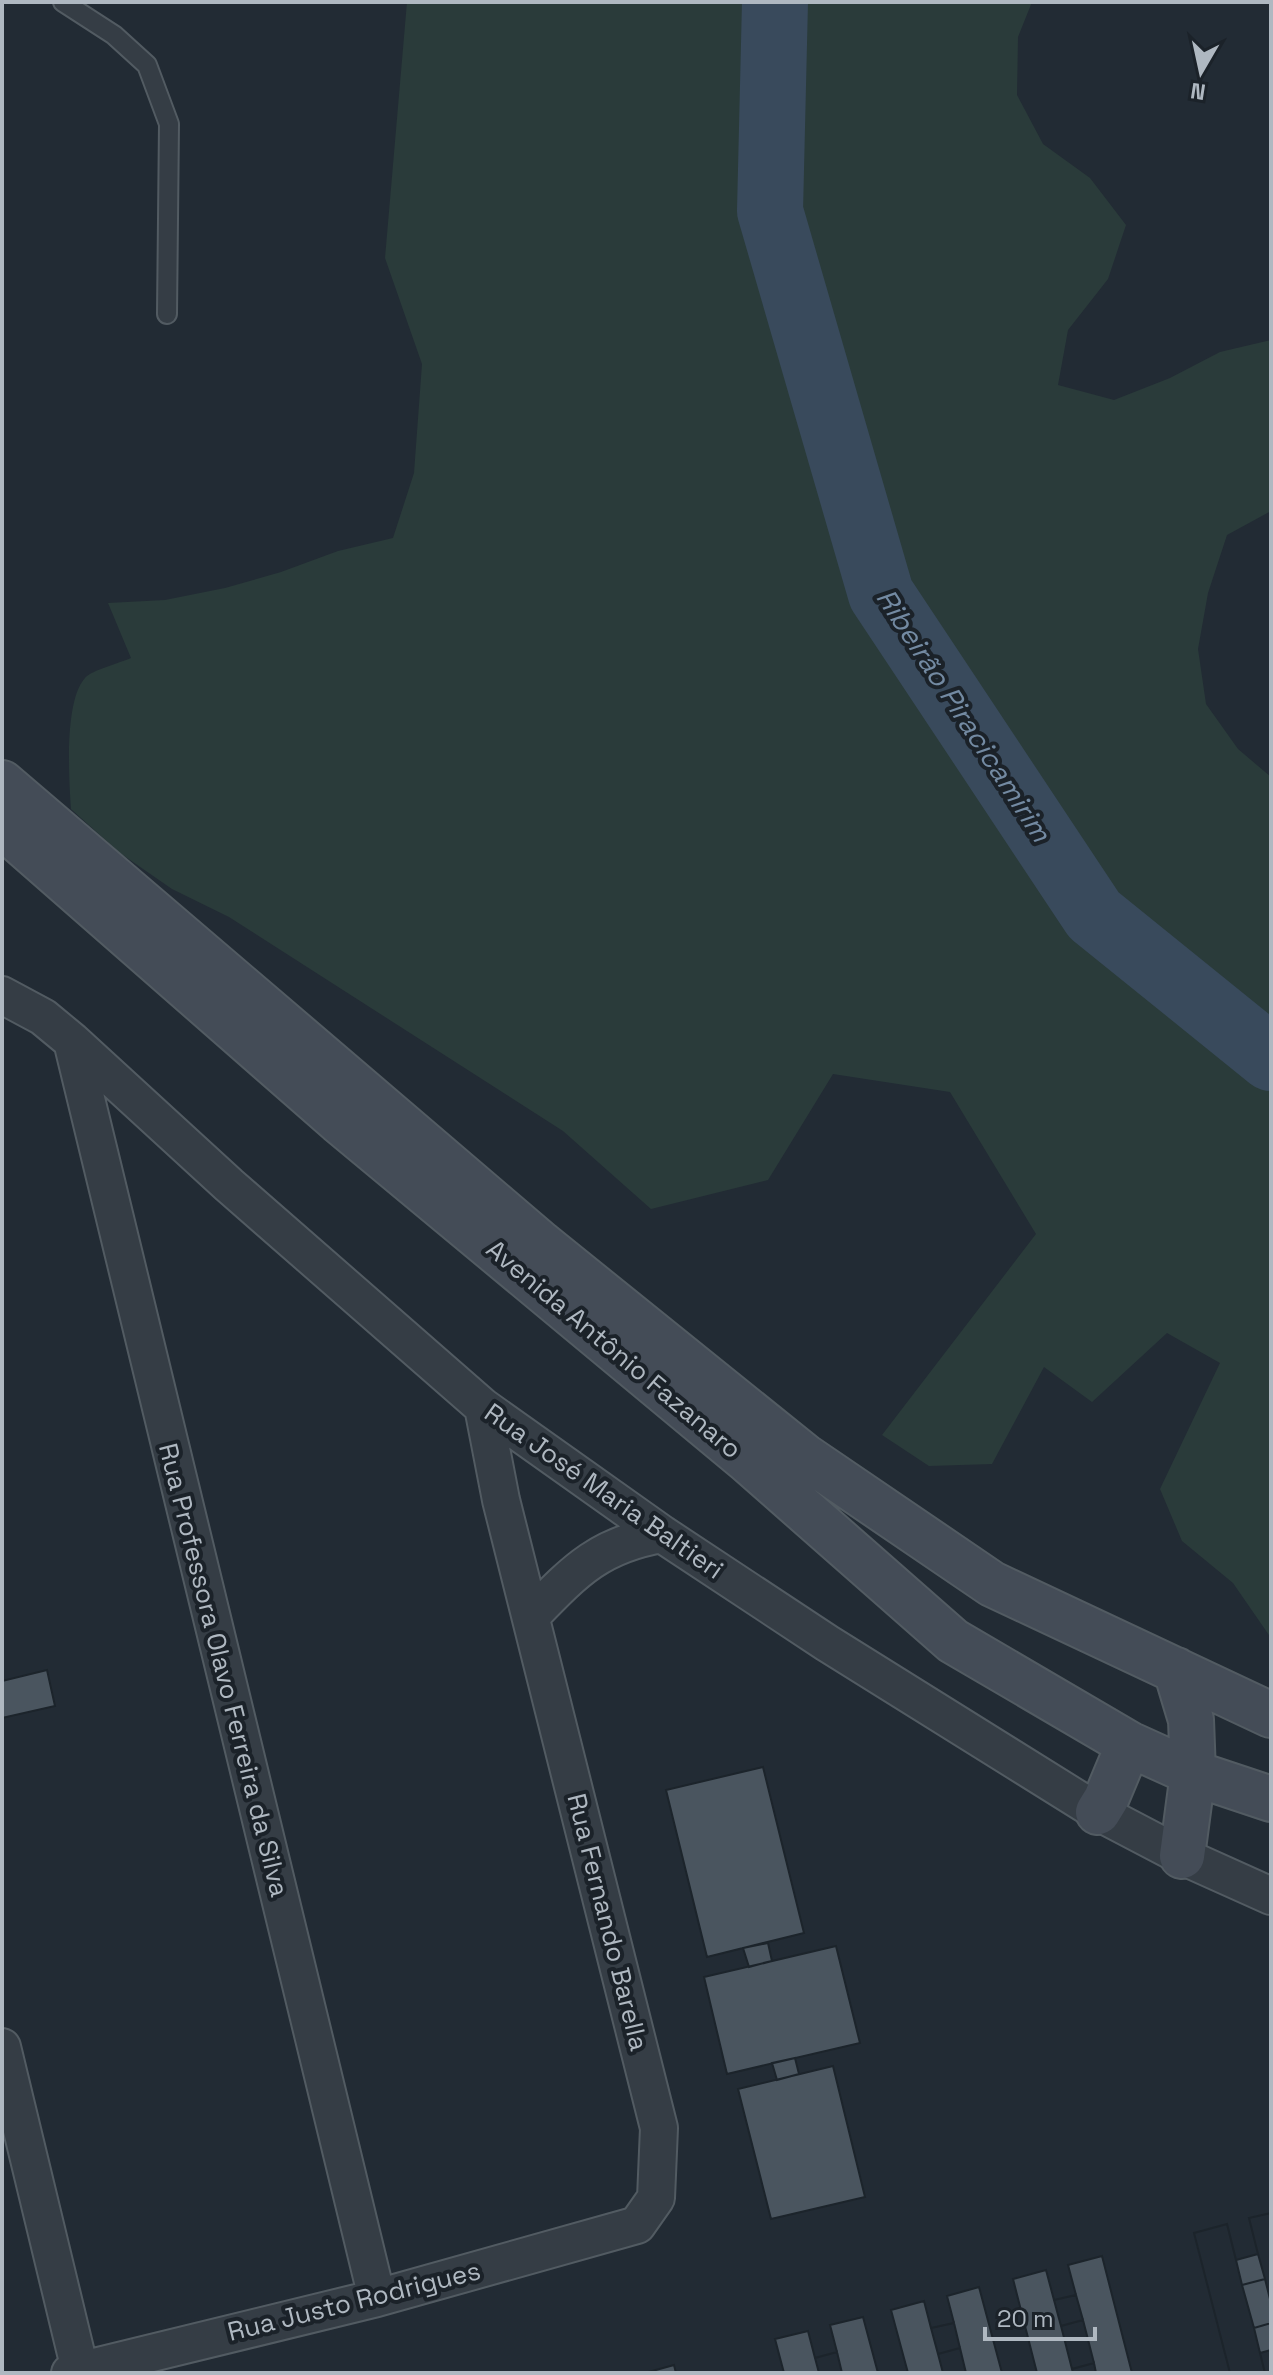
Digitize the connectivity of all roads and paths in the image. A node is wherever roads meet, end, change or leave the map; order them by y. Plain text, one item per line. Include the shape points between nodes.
1 (63, 2) edge
2 (167, 314) dead end
3 (2, 783) edge
4 (2, 826) edge
5 (2, 995) edge
6 (72, 1041) junction
7 (483, 1407) junction
8 (662, 1534) junction
9 (992, 1584) junction
10 (531, 1616) junction
11 (953, 1641) junction
12 (1176, 1670) junction
13 (1271, 1715) edge
14 (1129, 1744) junction
15 (1193, 1773) junction
16 (1271, 1799) edge
17 (1098, 1812) junction
18 (1182, 1856) junction
19 (1271, 1896) edge
20 (2, 2047) edge
21 (637, 2225) joint
22 (377, 2298) junction
23 (75, 2372) edge

1 - 2 lane via 114,35 147,65 169,124
3 - 9 main road, Avenida Antônio Fazanaro via 541,1244 804,1456
4 - 11 main road, Avenida Antônio Fazanaro via 339,1121 746,1459
5 - 6 street, Rua José Maria Baltieri via 43,1017
6 - 7 street, Rua José Maria Baltieri
6 - 22 street, Rua Professora Olavo Ferreira da Silva
7 - 8 street, Rua José Maria Baltieri
7 - 10 street, Rua Fernando Barella
8 - 10 street via 597,1555
8 - 17 street, Rua José Maria Baltieri
9 - 11 main road via 975,1595
9 - 12 main road, Avenida Antônio Fazanaro
10 - 21 street, Rua Fernando Barella via 659,2128 656,2198
11 - 14 main road, Avenida Antônio Fazanaro
12 - 13 main road, Avenida Antônio Fazanaro
12 - 15 main road via 1191,1720
14 - 15 main road, Avenida Antônio Fazanaro
14 - 17 main road
15 - 16 main road, Avenida Antônio Fazanaro
15 - 18 main road
17 - 18 street, Rua José Maria Baltieri
18 - 19 street, Rua José Maria Baltieri
20 - 23 street
21 - 22 street, Rua Justo Rodrigues
22 - 23 street, Rua Justo Rodrigues

